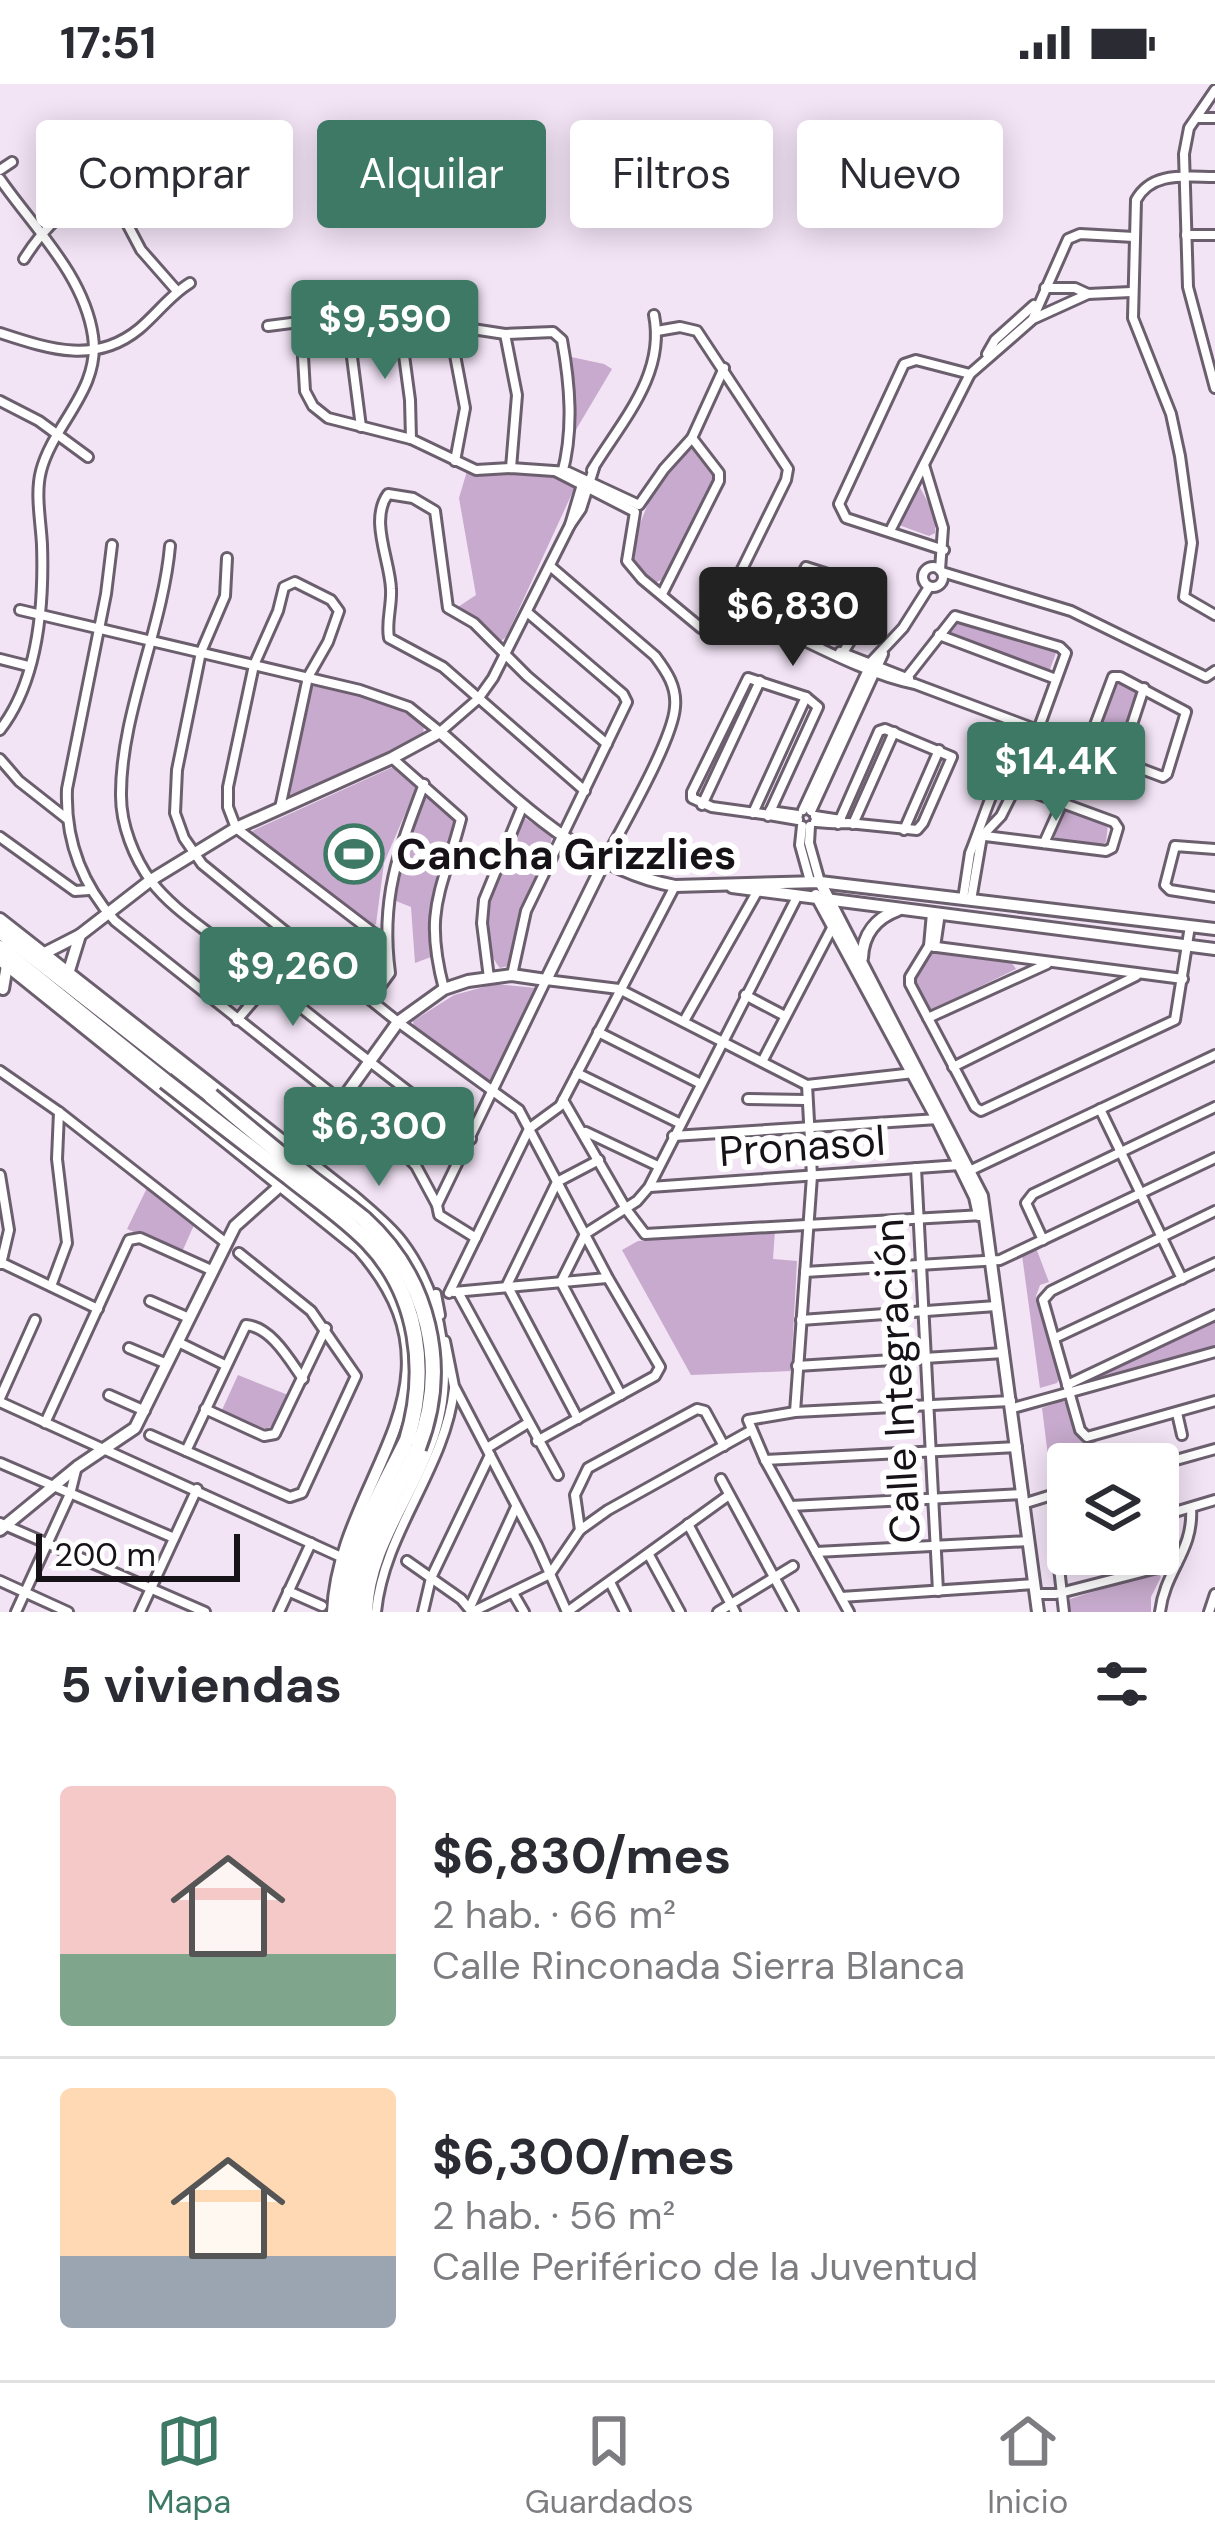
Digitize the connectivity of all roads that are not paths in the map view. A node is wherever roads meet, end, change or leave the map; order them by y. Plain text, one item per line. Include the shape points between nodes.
1 (1215, 91) edge
2 (1196, 118) junction
3 (1215, 118) edge
4 (12, 162) dead end
5 (0, 175) edge
6 (1187, 177) junction
7 (1215, 177) edge
8 (40, 233) junction
9 (1186, 235) junction
10 (1215, 235) edge
11 (1134, 237) junction
12 (24, 260) dead end
13 (190, 283) dead end
14 (1043, 288) junction
15 (177, 291) junction
16 (1131, 292) junction
17 (1088, 294) junction
18 (1038, 301) junction
19 (354, 315) junction
20 (654, 315) dead end
21 (1033, 319) junction
22 (301, 322) junction
23 (268, 326) dead end
24 (657, 331) junction
25 (0, 333) edge
26 (505, 334) junction
27 (94, 351) junction
28 (983, 361) junction
29 (1212, 362) edge
30 (724, 368) junction
31 (970, 374) junction
32 (1215, 388) edge
33 (0, 401) edge
34 (361, 427) junction
35 (60, 435) junction
36 (692, 438) junction
37 (411, 439) junction
38 (88, 457) dead end
39 (455, 460) junction
40 (923, 463) junction
41 (511, 467) junction
42 (561, 473) junction
43 (587, 485) junction
44 (890, 531) junction
45 (112, 545) dead end
46 (170, 546) dead end
47 (942, 546) junction
48 (227, 558) dead end
49 (550, 566) junction
50 (938, 570) junction
51 (850, 581) junction
52 (929, 587) junction
53 (662, 594) junction
54 (20, 610) dead end
55 (527, 612) junction
56 (40, 614) junction
57 (1215, 615) edge
58 (99, 626) junction
59 (939, 635) junction
60 (150, 639) junction
61 (819, 645) junction
62 (201, 652) junction
63 (839, 653) junction
64 (505, 654) junction
65 (0, 659) edge
66 (254, 665) junction
67 (28, 666) junction
68 (874, 666) junction
69 (1215, 671) edge
70 (308, 677) junction
71 (905, 679) junction
72 (1056, 680) junction
73 (760, 681) junction
74 (1144, 688) junction
75 (806, 697) junction
76 (478, 698) junction
77 (0, 730) edge
78 (1038, 730) junction
79 (440, 732) junction
80 (894, 732) junction
81 (607, 744) junction
82 (1086, 749) junction
83 (939, 750) junction
84 (392, 758) junction
85 (0, 760) edge
86 (1120, 761) junction
87 (424, 784) junction
88 (1016, 786) junction
89 (585, 791) junction
90 (1062, 803) junction
91 (523, 805) junction
92 (702, 805) junction
93 (280, 808) junction
94 (763, 814) junction
95 (806, 818) junction
96 (66, 819) junction
97 (845, 823) junction
98 (236, 828) junction
99 (904, 830) junction
100 (980, 836) junction
101 (0, 837) edge
102 (562, 837) junction
103 (1044, 842) junction
104 (1215, 849) edge
105 (193, 854) junction
106 (605, 860) junction
107 (151, 880) junction
108 (815, 882) junction
109 (723, 885) junction
110 (675, 886) junction
111 (89, 890) junction
112 (757, 892) junction
113 (797, 895) junction
114 (1215, 897) edge
115 (822, 898) junction
116 (967, 900) junction
117 (902, 908) junction
118 (936, 912) junction
119 (108, 913) junction
120 (0, 919) edge
121 (1190, 926) junction
122 (832, 928) junction
123 (1215, 929) edge
124 (0, 931) edge
125 (80, 935) junction
126 (384, 941) junction
127 (302, 944) junction
128 (1187, 944) junction
129 (932, 947) junction
130 (0, 948) edge
131 (1215, 949) edge
132 (38, 955) junction
133 (4, 963) edge
134 (1049, 963) junction
135 (863, 974) junction
136 (512, 975) junction
137 (1137, 975) junction
138 (489, 977) junction
139 (1183, 979) junction
140 (25, 980) junction
141 (546, 980) junction
142 (270, 982) junction
143 (64, 984) junction
144 (444, 989) junction
145 (619, 989) junction
146 (1, 990) edge
147 (745, 995) junction
148 (371, 999) junction
149 (99, 1008) junction
150 (785, 1016) junction
151 (928, 1018) junction
152 (237, 1021) junction
153 (684, 1021) junction
154 (398, 1022) junction
155 (134, 1025) junction
156 (598, 1032) junction
157 (722, 1039) junction
158 (105, 1045) junction
159 (1215, 1055) edge
160 (763, 1060) junction
161 (368, 1061) junction
162 (953, 1066) junction
163 (0, 1071) edge
164 (577, 1073) junction
165 (917, 1073) junction
166 (700, 1083) junction
167 (807, 1085) junction
168 (493, 1094) junction
169 (748, 1099) dead end
170 (563, 1100) junction
171 (806, 1100) junction
172 (344, 1102) junction
173 (1215, 1107) edge
174 (1100, 1109) junction
175 (59, 1112) junction
176 (941, 1119) junction
177 (679, 1123) junction
178 (530, 1128) junction
179 (809, 1130) junction
180 (585, 1132) junction
181 (673, 1136) junction
182 (471, 1139) junction
183 (285, 1144) junction
184 (1121, 1152) junction
185 (303, 1157) junction
186 (1215, 1158) edge
187 (599, 1160) junction
188 (658, 1166) junction
189 (916, 1168) junction
190 (965, 1170) junction
191 (262, 1171) junction
192 (0, 1175) edge
193 (812, 1176) junction
194 (332, 1181) junction
195 (557, 1182) junction
196 (281, 1186) junction
197 (649, 1187) junction
198 (1141, 1193) junction
199 (309, 1207) junction
200 (626, 1209) junction
201 (438, 1210) junction
202 (1215, 1211) edge
203 (981, 1215) junction
204 (918, 1218) junction
205 (809, 1224) junction
206 (585, 1234) junction
207 (1162, 1237) junction
208 (476, 1238) junction
209 (1043, 1240) junction
210 (226, 1243) junction
211 (239, 1252) dead end
212 (989, 1261) junction
213 (0, 1263) edge
214 (920, 1263) junction
215 (1215, 1263) edge
216 (211, 1270) junction
217 (806, 1272) junction
218 (608, 1278) junction
219 (1182, 1279) junction
220 (561, 1282) junction
221 (51, 1286) junction
222 (507, 1286) junction
223 (453, 1292) junction
224 (432, 1295) junction
225 (150, 1301) dead end
226 (996, 1306) junction
227 (98, 1309) junction
228 (924, 1311) junction
229 (1215, 1315) edge
230 (189, 1318) junction
231 (35, 1320) dead end
232 (801, 1320) junction
233 (326, 1328) junction
234 (1055, 1338) junction
235 (177, 1344) junction
236 (129, 1348) dead end
237 (1215, 1352) edge
238 (1004, 1353) junction
239 (926, 1358) junction
240 (168, 1365) junction
241 (797, 1366) junction
242 (224, 1367) junction
243 (303, 1378) junction
244 (454, 1386) junction
245 (1068, 1388) junction
246 (109, 1395) dead end
247 (621, 1395) junction
248 (0, 1400) edge
249 (1215, 1402) edge
250 (1012, 1404) junction
251 (929, 1405) junction
252 (205, 1409) junction
253 (147, 1411) junction
254 (795, 1412) junction
255 (1178, 1413) junction
256 (578, 1419) junction
257 (527, 1423) junction
258 (45, 1424) junction
259 (750, 1431) junction
260 (150, 1435) dead end
261 (1183, 1435) dead end
262 (537, 1442) junction
263 (412, 1444) junction
264 (724, 1445) junction
265 (1018, 1447) junction
266 (102, 1449) junction
267 (1215, 1449) edge
268 (186, 1451) junction
269 (489, 1452) junction
270 (931, 1453) junction
271 (1179, 1459) edge
272 (765, 1460) junction
273 (0, 1463) edge
274 (77, 1468) junction
275 (558, 1475) dead end
276 (721, 1479) dead end
277 (52, 1487) junction
278 (197, 1489) junction
279 (70, 1494) junction
280 (1047, 1494) edge
281 (729, 1495) junction
282 (1025, 1498) junction
283 (934, 1500) junction
284 (1215, 1500) edge
285 (517, 1506) junction
286 (790, 1506) junction
287 (1191, 1508) junction
288 (1179, 1511) edge
289 (688, 1524) junction
290 (2, 1526) edge
291 (580, 1530) junction
292 (174, 1538) junction
293 (1030, 1541) junction
294 (48, 1544) junction
295 (311, 1544) junction
296 (936, 1546) junction
297 (816, 1552) junction
298 (649, 1555) junction
299 (340, 1557) junction
300 (1179, 1559) edge
301 (406, 1561) dead end
302 (793, 1566) dead end
303 (550, 1574) junction
304 (1060, 1575) edge
305 (1125, 1575) edge
306 (1170, 1575) edge
307 (775, 1578) junction
308 (431, 1579) junction
309 (0, 1581) edge
310 (610, 1582) junction
311 (375, 1583) junction
312 (151, 1588) junction
313 (1037, 1589) junction
314 (1061, 1590) junction
315 (288, 1591) junction
316 (938, 1591) junction
317 (25, 1593) junction
318 (513, 1593) junction
319 (1215, 1594) edge
320 (841, 1597) junction
321 (733, 1608) edge
322 (328, 1609) edge
323 (471, 1610) edge
324 (16, 1612) edge
325 (68, 1612) edge
326 (140, 1612) edge
327 (206, 1612) edge
328 (279, 1612) edge
329 (343, 1612) edge
330 (356, 1612) edge
331 (372, 1612) edge
332 (423, 1612) edge
333 (524, 1612) edge
334 (567, 1612) edge
335 (626, 1612) edge
336 (680, 1612) edge
337 (718, 1612) edge
338 (793, 1612) edge
339 (849, 1612) edge
340 (1038, 1612) edge
341 (1064, 1612) edge
342 (1160, 1612) edge
343 (1209, 1612) edge

1 - 2 street
2 - 3 street
2 - 6 street via 1184,154
4 - 5 street
5 - 8 street
6 - 7 street
6 - 9 street
6 - 11 street via 1146,186 1136,200
8 - 12 street
8 - 15 street via 109,192 141,250
8 - 27 street via 80,292
9 - 10 street
9 - 29 street via 1188,287
11 - 14 street via 1073,236
11 - 16 street
13 - 15 street
14 - 17 street
14 - 18 street
15 - 27 street via 132,334
16 - 17 street
16 - 57 street via 1180,455 1192,543 1184,597
17 - 21 street
18 - 21 street
18 - 28 street
19 - 22 street
19 - 34 street
19 - 37 street via 400,320
20 - 24 street
21 - 28 street
22 - 23 street
22 - 34 street via 308,399 328,418
24 - 30 street via 697,331
24 - 43 street via 645,388
25 - 27 street
26 - 39 street via 460,330 454,340 465,408
26 - 41 street via 517,394
26 - 42 street via 553,332 562,340 570,407
27 - 35 street
28 - 31 street
29 - 32 street
30 - 36 street
30 - 53 street via 788,472 714,626 700,628
31 - 40 street
31 - 44 street via 910,360 902,369 839,504 840,512
33 - 35 street
34 - 37 street
35 - 38 street
35 - 56 street via 40,479
36 - 43 street via 639,505
36 - 53 street via 719,481
37 - 39 street
39 - 41 street via 476,470
40 - 44 street
40 - 47 street
41 - 42 street
42 - 43 street
43 - 49 street
43 - 53 street via 637,516 627,560
44 - 47 street
45 - 58 street
46 - 60 street
47 - 50 street
48 - 62 street via 223,604
49 - 55 street
49 - 106 street via 655,656 675,697 672,723
50 - 52 street via 941,584
50 - 52 street via 922,576
50 - 69 street via 1071,611 1208,678
51 - 61 street
51 - 61 street via 806,567 778,620 781,630
51 - 63 street via 879,595
52 - 68 street
54 - 56 street
55 - 64 street
55 - 81 street via 626,698
56 - 58 street
56 - 67 street
58 - 60 street
58 - 96 street
59 - 71 street
59 - 72 street
59 - 72 street via 957,615 1060,647 1066,653
60 - 62 street
60 - 107 street via 121,801
61 - 63 street
62 - 66 street
62 - 105 street via 174,796
63 - 68 street
64 - 76 street
64 - 76 street via 445,604 435,511 388,494 381,506 392,591 388,636
64 - 81 street
65 - 67 street
66 - 70 street
66 - 70 street via 286,585 295,582 339,611
66 - 98 street via 227,787
67 - 77 street
68 - 71 street
68 - 95 street
70 - 79 street via 397,701
70 - 93 street
71 - 78 street
72 - 78 street
73 - 75 street
73 - 92 street
73 - 92 street via 745,680 700,773 692,795
74 - 82 street via 1110,679
74 - 86 street
74 - 86 street via 1186,712 1168,774
75 - 94 street
75 - 94 street via 817,712
76 - 79 street
76 - 89 street
78 - 82 street
79 - 84 street
79 - 91 street
80 - 83 street
80 - 97 street
80 - 97 street via 876,734
81 - 89 street
82 - 86 street
83 - 99 street
83 - 99 street via 953,761 922,825
84 - 87 street
84 - 93 street
85 - 96 street
87 - 126 street via 393,870
87 - 144 street via 461,819 436,898
88 - 90 street
88 - 100 street
88 - 100 street via 1009,772 997,777
89 - 102 street
90 - 103 street
90 - 103 street via 1114,822 1113,845 1106,851
91 - 102 street
91 - 138 street via 484,900
92 - 94 street
93 - 98 street
94 - 95 street
95 - 97 street
95 - 108 street
96 - 111 street
97 - 99 street
98 - 105 street
98 - 126 street
100 - 103 street
100 - 116 street
101 - 111 street via 75,891
102 - 106 street
102 - 136 street via 526,911
104 - 114 street via 1175,846 1165,882 1170,890
105 - 107 street
105 - 127 street
106 - 110 street
106 - 141 street
107 - 119 street
107 - 142 street
108 - 109 street
108 - 115 street
108 - 116 street
109 - 110 street
109 - 112 street
110 - 145 street
111 - 119 street
112 - 113 street
112 - 153 street
113 - 115 street
113 - 147 street
115 - 117 street
115 - 122 street
115 - 135 street
116 - 121 street
117 - 118 street
117 - 135 street via 867,933
118 - 128 street
118 - 129 street
119 - 125 street
119 - 152 street
120 - 132 street
121 - 123 street
121 - 128 street
122 - 135 street
122 - 150 street
124 - 132 highway
125 - 132 street
125 - 143 street
126 - 148 street via 390,973
127 - 142 street
127 - 148 street
128 - 131 street
128 - 139 street
129 - 134 street
129 - 151 street via 909,980
130 - 143 highway
132 - 143 highway
133 - 140 street
133 - 146 street
134 - 137 street
134 - 151 street
135 - 165 street
136 - 138 street
136 - 141 street
137 - 139 street
137 - 162 street
138 - 144 street
139 - 162 street via 1173,1021 983,1111
140 - 146 street
140 - 158 street
141 - 145 street
141 - 168 street
142 - 152 street
142 - 161 street
143 - 149 highway
143 - 155 street
143 - 158 highway
143 - 263 highway, bridge via 164,1081 368,1242 410,1316 418,1352
144 - 154 street
145 - 153 street
145 - 156 street
147 - 150 street
147 - 157 street
148 - 154 street
149 - 155 highway
149 - 263 highway, bridge via 364,1220 400,1261 433,1346 430,1407
150 - 160 street
151 - 162 street
152 - 172 street
153 - 157 street
154 - 161 street
154 - 168 street
155 - 183 street
156 - 164 street
156 - 166 street
157 - 160 street
157 - 166 street
158 - 191 street
159 - 174 street
160 - 167 street
161 - 172 street
161 - 182 street
163 - 175 street
164 - 170 street
164 - 177 street
165 - 167 street
165 - 176 street
166 - 177 street
167 - 171 street
168 - 178 street via 515,1105
168 - 182 street
169 - 171 street
170 - 178 street
170 - 180 street
171 - 179 street
172 - 185 street
172 - 201 street via 409,1156
173 - 184 street
174 - 184 street
174 - 190 street
175 - 210 street
175 - 221 street via 68,1244
176 - 179 street
176 - 190 street
177 - 181 street
178 - 195 street
178 - 208 street
179 - 181 street
179 - 193 street
180 - 187 street
180 - 188 street
181 - 188 street
182 - 201 street
183 - 185 street
183 - 191 street
184 - 198 street
184 - 209 street via 1026,1200
185 - 194 street
185 - 196 street
186 - 198 street
187 - 195 street
187 - 200 street
188 - 197 street
189 - 190 street, Pronasol
189 - 193 street, Pronasol
189 - 204 street, Calle Integración
190 - 203 street
191 - 196 street
192 - 213 street via 9,1230
193 - 197 street, Pronasol
193 - 205 street
194 - 199 street
194 - 224 street via 401,1243
195 - 206 street
195 - 222 street
196 - 199 street
196 - 210 street
197 - 200 street
198 - 207 street
198 - 209 street
199 - 299 street via 372,1264 394,1305 407,1364 395,1433
200 - 205 street via 649,1235
200 - 206 street
201 - 208 street
202 - 207 street
203 - 204 street
203 - 212 street
204 - 205 street
204 - 214 street, Calle Integración
205 - 217 street
206 - 218 street
206 - 220 street
207 - 219 street
207 - 234 street via 1044,1297
208 - 223 street
209 - 212 street
210 - 216 street
211 - 233 street
212 - 214 street
212 - 226 street
213 - 221 street
214 - 217 street
214 - 228 street, Calle Integración
215 - 219 street
216 - 227 street via 134,1238
216 - 230 street
217 - 232 street
218 - 220 street
218 - 247 street via 660,1367
219 - 234 street
220 - 222 street
220 - 247 street
221 - 227 street
222 - 223 street
222 - 256 street
223 - 224 street
223 - 257 street
224 - 244 street
224 - 311 street via 441,1401 430,1445 379,1550
225 - 230 street
226 - 228 street
226 - 238 street
227 - 258 street
228 - 232 street
228 - 239 street, Calle Integración
229 - 245 street
230 - 235 street
231 - 248 street
232 - 241 street
233 - 243 street
233 - 268 street via 356,1379 300,1495
234 - 245 street
235 - 240 street
235 - 242 street
236 - 240 street
237 - 245 street
238 - 239 street
238 - 250 street
239 - 241 street
239 - 251 street, Calle Integración
240 - 253 street
241 - 254 street
242 - 243 street via 243,1328 253,1324
242 - 252 street
243 - 252 street via 272,1436
244 - 269 street
244 - 311 street via 440,1444
245 - 250 street
245 - 255 street via 1091,1439
246 - 253 street
247 - 256 street
248 - 258 street
249 - 255 street
250 - 251 street
250 - 265 street
251 - 254 street
251 - 270 street, Calle Integración
252 - 268 street
253 - 266 street
254 - 259 street via 749,1418
255 - 261 street
256 - 262 street
257 - 262 street
257 - 269 street
258 - 266 street
259 - 264 street
259 - 272 street
260 - 268 street
262 - 275 street
263 - 329 highway via 358,1539
263 - 330 highway via 362,1570
264 - 291 street
264 - 291 street via 700,1408 585,1471 575,1495
265 - 270 street
265 - 282 street
266 - 274 street
266 - 278 street
267 - 271 street
269 - 285 street
269 - 308 street
270 - 272 street
270 - 283 street, Calle Integración
272 - 286 street
273 - 277 street
274 - 277 street
274 - 279 street
276 - 281 street
277 - 279 street
277 - 290 street
278 - 292 street
278 - 295 street
279 - 292 street
279 - 294 street
280 - 282 street
281 - 289 street
281 - 307 street
282 - 283 street
282 - 293 street
283 - 286 street
283 - 296 street, Calle Integración
284 - 287 street
285 - 303 street
285 - 323 street
286 - 297 street
287 - 288 street
287 - 300 street via 1191,1537
289 - 298 street
289 - 321 street
290 - 294 street
291 - 303 street
292 - 312 street
293 - 296 street
293 - 313 street
294 - 312 street
294 - 317 street
295 - 299 street
295 - 315 street
296 - 297 street
296 - 316 street, Calle Integración
297 - 320 street
298 - 310 street
298 - 336 street
299 - 322 street
301 - 308 street
302 - 307 street
303 - 318 street
303 - 334 street
304 - 314 street
305 - 314 street
306 - 342 street
307 - 321 street
307 - 338 street
308 - 323 street
308 - 332 street
309 - 317 street
310 - 334 street
310 - 335 street
311 - 331 street
312 - 326 street
312 - 327 street
313 - 314 street
313 - 316 street
313 - 340 street
314 - 341 street
315 - 322 street
315 - 328 street
316 - 320 street
317 - 324 street
317 - 325 street
318 - 323 street
318 - 333 street
319 - 343 street
320 - 339 street
321 - 337 street

